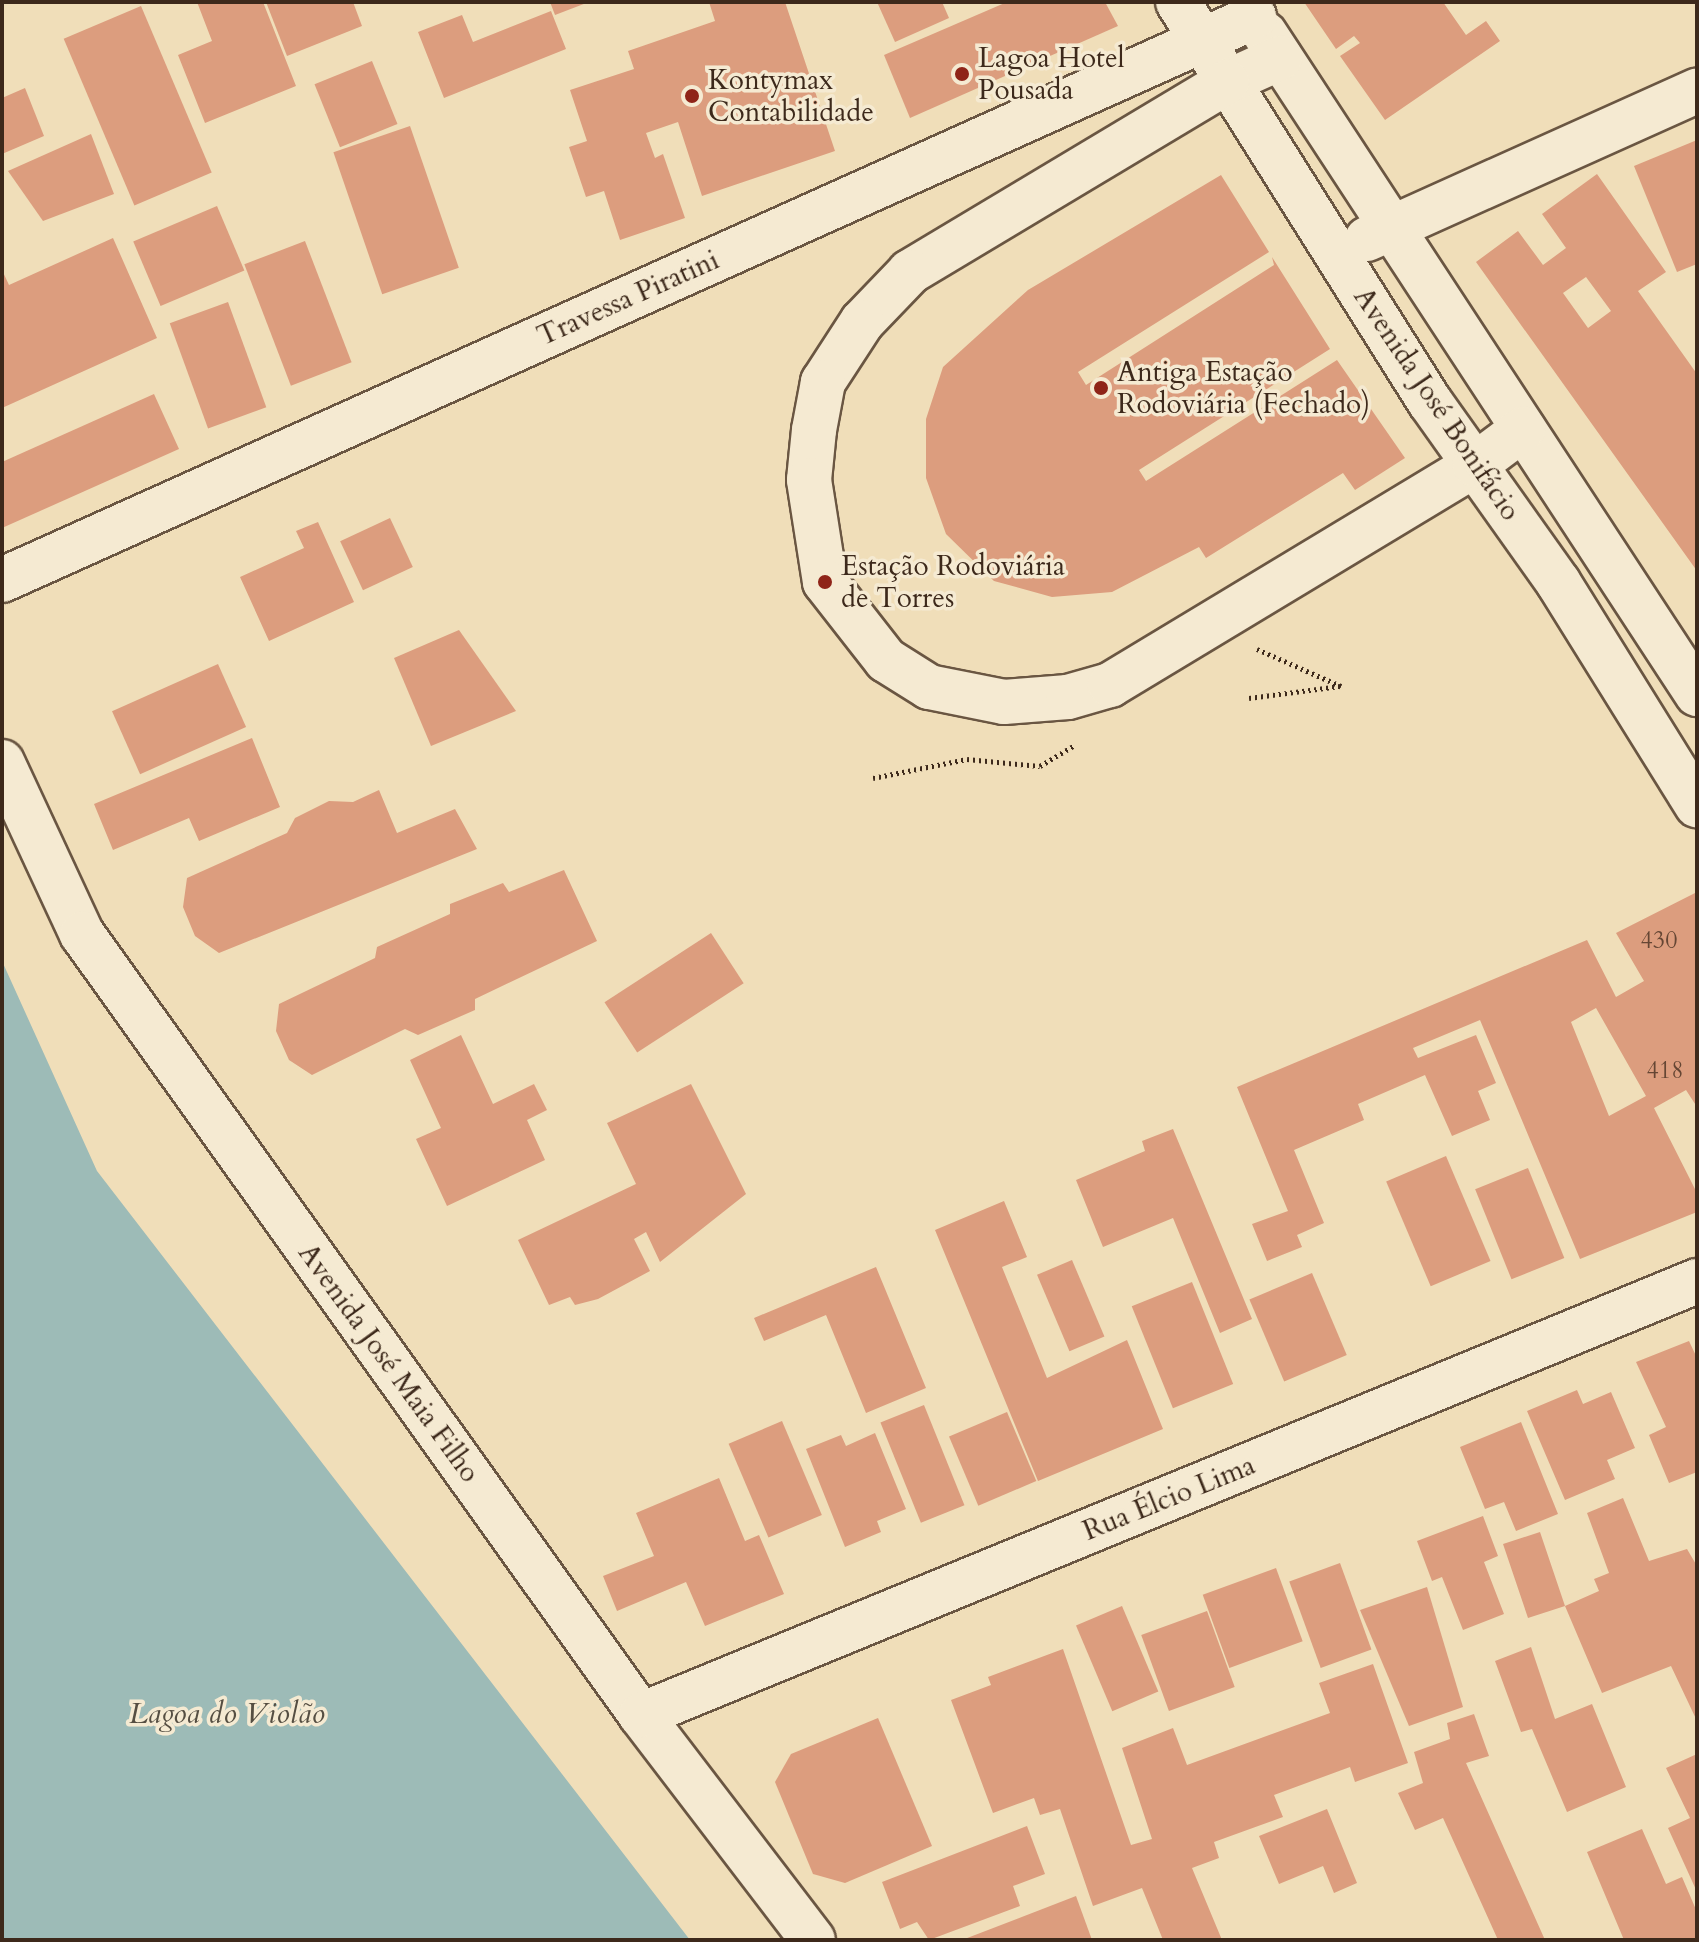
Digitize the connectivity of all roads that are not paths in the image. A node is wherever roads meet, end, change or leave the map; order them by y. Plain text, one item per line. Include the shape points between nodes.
1 (1178, 2) edge
2 (1250, 9) edge
3 (1203, 40) junction
4 (1280, 58) junction
5 (1227, 82) junction
6 (1697, 91) edge
7 (1391, 227) junction
8 (1338, 254) junction
9 (1523, 429) junction
10 (1475, 465) junction
11 (2, 580) edge
12 (1696, 691) edge
13 (1637, 711) junction
14 (2, 762) edge
15 (1697, 805) edge
16 (1697, 1281) edge
17 (641, 1715) junction
18 (813, 1940) edge

1 - 3 street, Avenida José Bonifácio
2 - 3 street, Travessa Piratini
2 - 4 street, Avenida José Bonifácio
3 - 5 street, Avenida José Bonifácio
3 - 11 street, Travessa Piratini
4 - 5 street
4 - 7 street, Avenida José Bonifácio
5 - 8 street, Avenida José Bonifácio
5 - 10 street via 910,272 862,322 823,382 814,430 809,480 825,582 886,660 929,687 1004,702 1068,697 1110,685
6 - 7 street
7 - 8 street
7 - 9 street, Avenida José Bonifácio
8 - 10 street, Avenida José Bonifácio
9 - 10 street
9 - 12 street, Avenida José Bonifácio
10 - 13 street, Avenida José Bonifácio
12 - 13 street
13 - 15 street, Avenida José Bonifácio
14 - 17 street, Avenida José Maia Filho via 82,934
16 - 17 street, Rua Élcio Lima
17 - 18 street, Avenida José Maia Filho

